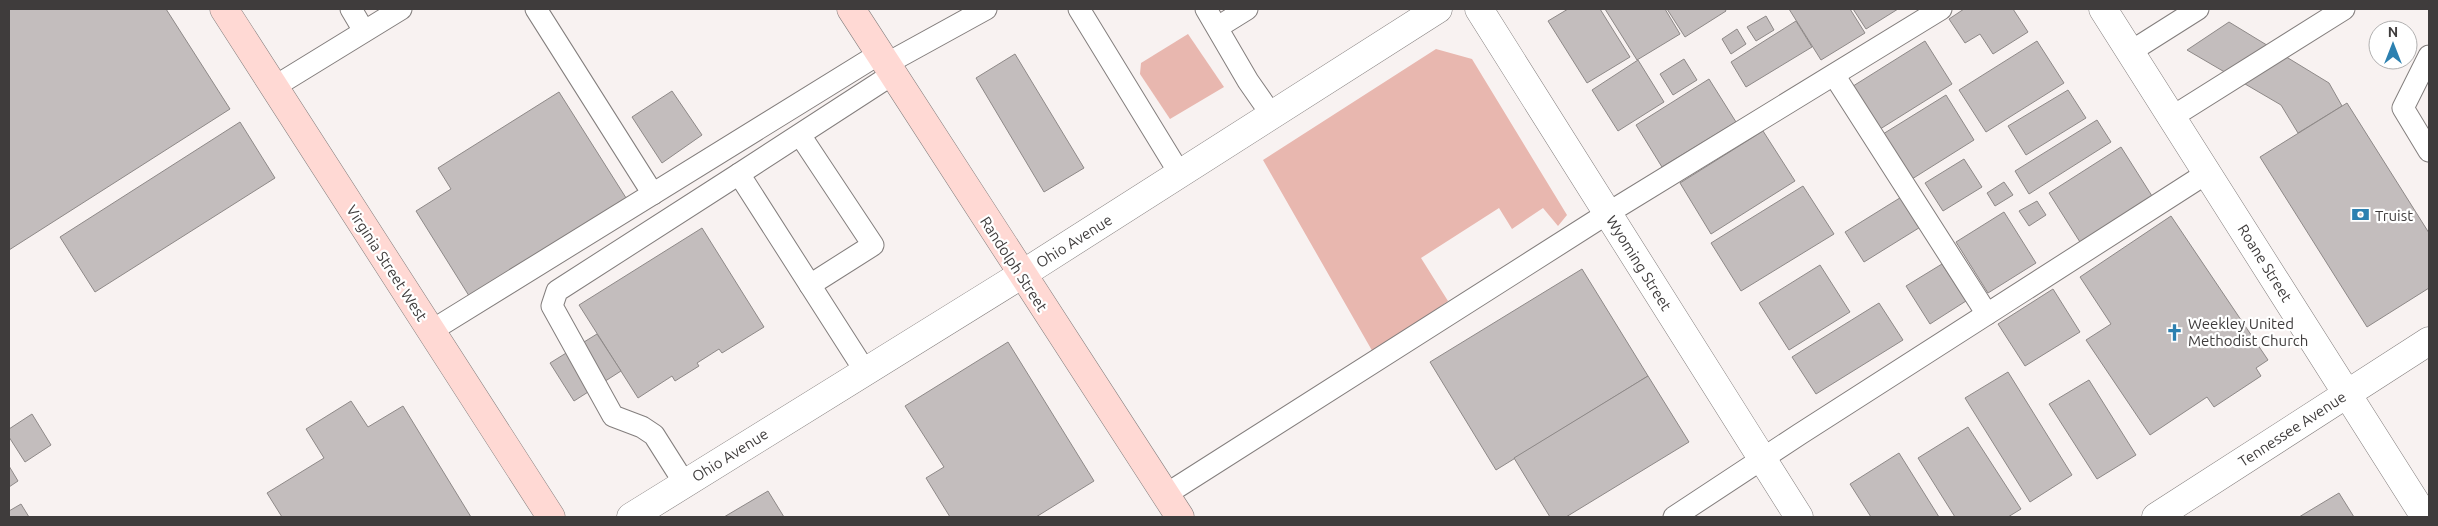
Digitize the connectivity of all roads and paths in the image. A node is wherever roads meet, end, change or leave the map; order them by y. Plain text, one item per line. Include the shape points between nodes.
1 (224, 9) edge
2 (351, 9) edge
3 (401, 9) edge
4 (536, 9) edge
5 (851, 9) edge
6 (986, 9) edge
7 (1080, 9) edge
8 (1206, 9) edge
9 (1247, 9) edge
10 (1438, 9) edge
11 (1479, 9) edge
12 (1941, 9) edge
13 (2103, 9) edge
14 (2198, 9) edge
15 (2344, 9) edge
16 (1218, 27) junction
17 (364, 31) junction
18 (2130, 52) junction
19 (2429, 56) edge
20 (886, 64) junction
21 (1834, 75) junction
22 (274, 87) junction
23 (1271, 114) junction
24 (2172, 117) junction
25 (800, 135) junction
26 (2429, 151) edge
27 (2208, 173) junction
28 (739, 174) junction
29 (1180, 174) junction
30 (653, 194) junction
31 (1608, 213) junction
32 (1021, 275) junction
33 (810, 285) junction
34 (1986, 314) junction
35 (431, 331) junction
36 (2429, 341) edge
37 (864, 372) junction
38 (2347, 392) junction
39 (1762, 458) junction
40 (685, 484) junction
41 (1172, 506) edge
42 (2425, 509) edge
43 (659, 510) edge
44 (551, 517) edge
45 (631, 517) edge
46 (1674, 517) edge
47 (1799, 517) edge
48 (2156, 517) edge

1 - 22 main road, Virginia Street West
2 - 17 lane
3 - 17 lane
4 - 30 lane
5 - 20 main road, Randolph Street
6 - 20 lane
7 - 29 lane
8 - 16 lane
9 - 16 lane
10 - 23 street, Ohio Avenue
11 - 31 street, Wyoming Street
12 - 21 lane
13 - 18 street, Roane Street
14 - 18 lane
15 - 24 lane
16 - 23 lane
17 - 22 lane
18 - 24 street, Roane Street
19 - 26 lane via 2403,108
20 - 25 lane
20 - 30 lane
20 - 32 main road, Randolph Street
21 - 31 lane
21 - 34 lane
22 - 35 main road, Virginia Street West
23 - 29 street, Ohio Avenue
24 - 27 street, Roane Street
25 - 28 lane
25 - 33 lane via 873,245
27 - 34 lane
27 - 38 street, Roane Street
28 - 33 lane
28 - 40 lane via 556,291 552,306 613,416 654,435
29 - 32 street, Ohio Avenue
30 - 35 lane
31 - 39 street, Wyoming Street
31 - 41 lane
32 - 37 street, Ohio Avenue
32 - 41 main road, Randolph Street
33 - 37 lane
34 - 39 lane
35 - 44 main road, Virginia Street West
36 - 38 street, Tennessee Avenue
37 - 40 street, Ohio Avenue
38 - 42 street, Roane Street
38 - 48 street, Tennessee Avenue
39 - 46 lane
39 - 47 street, Wyoming Street
40 - 43 street, Ohio Avenue
43 - 45 street, Ohio Avenue

